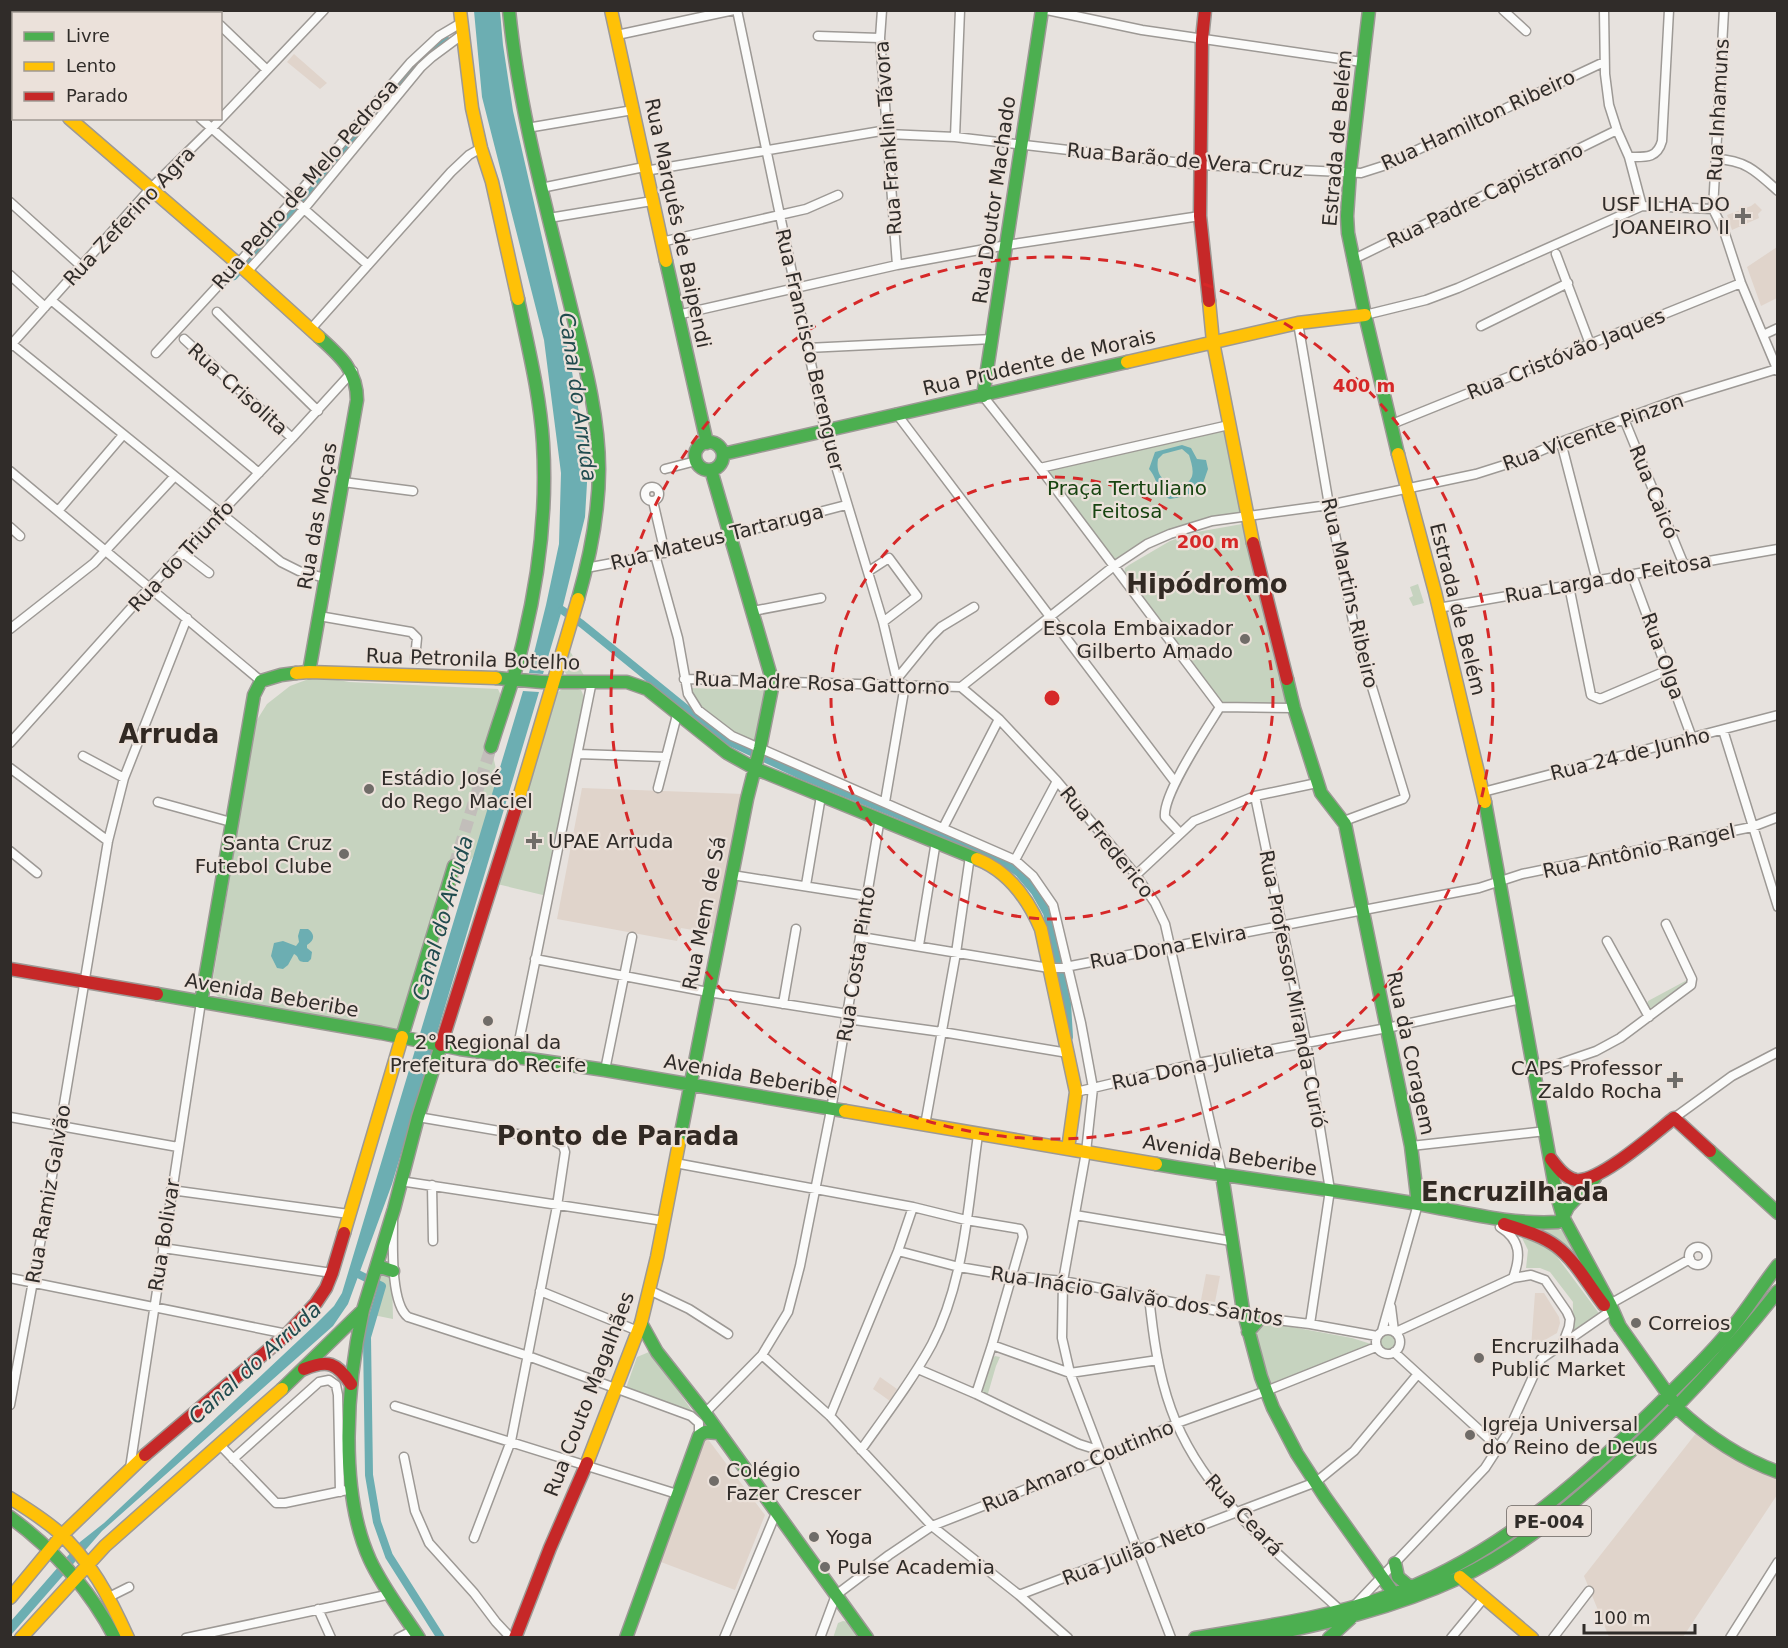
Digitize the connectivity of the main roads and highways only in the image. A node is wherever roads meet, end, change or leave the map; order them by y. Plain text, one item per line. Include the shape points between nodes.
1 (509, 10) edge
2 (611, 10) edge
3 (1042, 10) edge
4 (1206, 10) edge
5 (1369, 10) edge
6 (461, 23) edge
7 (71, 120) edge
8 (1365, 315) junction
9 (1213, 342) junction
10 (983, 396) junction
11 (707, 443) junction
12 (723, 454) junction
13 (711, 470) junction
14 (309, 672) junction
15 (516, 680) junction
16 (554, 681) junction
17 (491, 747) tunnel mouth
18 (757, 757) junction
19 (454, 866) tunnel mouth
20 (10, 969) edge
21 (201, 1002) junction
22 (407, 1038) junction
23 (438, 1045) junction
24 (691, 1086) junction
25 (1068, 1149) junction
26 (1551, 1160) junction
27 (1222, 1174) junction
28 (1598, 1175) junction
29 (1418, 1204) junction
30 (1778, 1213) edge
31 (1563, 1217) junction
32 (1486, 1218) junction
33 (1778, 1265) edge
34 (376, 1268) junction
35 (393, 1271) road end
36 (1778, 1291) edge
37 (1610, 1308) junction
38 (363, 1310) junction
39 (1260, 1318) road end
40 (640, 1327) junction
41 (1248, 1332) junction
42 (657, 1352) junction
43 (627, 1357) junction
44 (304, 1370) junction
45 (351, 1384) junction
46 (1668, 1395) junction
47 (701, 1408) junction
48 (1677, 1408) junction
49 (691, 1416) road end
50 (718, 1433) junction
51 (1778, 1472) edge
52 (10, 1497) edge
53 (12, 1520) edge
54 (66, 1539) junction
55 (54, 1552) junction
56 (85, 1560) junction
57 (1395, 1563) road end
58 (73, 1572) junction
59 (1460, 1577) junction
60 (1410, 1587) junction
61 (10, 1598) edge
62 (1397, 1598) junction
63 (1348, 1612) junction
64 (1321, 1625) junction
65 (416, 1634) edge
66 (21, 1638) edge
67 (115, 1638) edge
68 (128, 1638) edge
69 (513, 1638) edge
70 (626, 1638) edge
71 (867, 1638) edge
72 (1195, 1638) edge
73 (1254, 1638) edge
74 (1327, 1638) edge
75 (1533, 1638) edge

1 - 16 main road via 527,128 587,379 599,470 586,568
2 - 11 main road, Rua Marquês de Baipendi
3 - 10 main road, Rua Doutor Machado
4 - 9 main road via 1202,39 1200,216
5 - 8 main road, Estrada de Belém via 1347,216
6 - 15 main road via 472,108 536,383 543,444 542,524 534,591
7 - 14 main road, Rua das Moças via 353,371 358,397
8 - 9 main road, Rua Prudente de Morais via 1298,323
8 - 26 main road, Estrada de Belém via 1483,792
9 - 10 main road, Rua Prudente de Morais
9 - 29 main road, Rua da Coragem via 1247,516 1294,708 1317,783 1324,798 1344,820 1411,1146
10 - 12 main road, Rua Prudente de Morais
11 - 12 main road via 719,446
11 - 13 main road via 697,449 696,461
12 - 13 main road via 719,466
13 - 18 main road via 773,683
14 - 15 main road, Rua Petronila Botelho
14 - 21 main road via 261,681 254,695
15 - 16 main road, Rua Petronila Botelho
15 - 17 main road
16 - 18 main road, Rua Petronila Botelho via 637,684 727,753
16 - 23 main road via 523,789
18 - 24 main road, Rua Mem de Sá
18 - 25 main road via 820,796 985,862 1016,886 1031,905 1059,967 1068,1053 1084,1090
19 - 22 main road
20 - 21 main road, Avenida Beberibe
21 - 22 main road, Avenida Beberibe
22 - 23 main road, Avenida Beberibe
22 - 54 main road via 326,1288 287,1334 130,1468
23 - 24 main road, Avenida Beberibe
23 - 34 main road
24 - 25 main road, Avenida Beberibe
24 - 40 main road, Rua Couto Magalhães
25 - 27 main road, Avenida Beberibe
26 - 28 main road via 1575,1180
26 - 31 main road, Estrada de Belém
27 - 29 main road, Avenida Beberibe
27 - 41 main road
28 - 30 main road via 1674,1118
28 - 31 main road
29 - 32 main road, Avenida Beberibe
31 - 32 main road, Avenida Beberibe via 1558,1222 1544,1223
31 - 37 main road, Estrada de Belém
32 - 37 main road, Avenida Beberibe via 1554,1245
33 - 46 main road, PE-004 via 1742,1315
34 - 35 main road
34 - 38 main road
36 - 48 main road, PE-004
37 - 46 main road
38 - 44 main road
38 - 45 main road via 355,1340
39 - 41 main road
40 - 42 main road
40 - 43 main road, Rua Couto Magalhães
41 - 62 main road via 1278,1420
42 - 43 main road via 644,1348
42 - 47 main road
43 - 69 main road, Rua Couto Magalhães
44 - 45 main road via 322,1362 333,1364
44 - 56 main road
45 - 65 main road via 346,1491 371,1563
46 - 48 main road
46 - 60 main road, PE-004 via 1590,1472 1521,1527
47 - 49 main road
47 - 50 main road
48 - 51 main road via 1742,1456
48 - 59 main road, PE-004 via 1561,1513
50 - 70 main road via 705,1432 699,1436
50 - 71 main road
52 - 54 main road
53 - 55 main road
54 - 55 main road
54 - 56 main road
55 - 58 main road
55 - 61 main road
56 - 58 main road
56 - 68 main road via 109,1597
57 - 60 main road via 1398,1578
58 - 66 main road
58 - 67 main road via 102,1611
59 - 62 main road, PE-004
59 - 75 main road
60 - 62 main road, PE-004
62 - 63 main road, PE-004
63 - 64 main road, PE-004
63 - 72 main road, PE-004
63 - 74 main road
64 - 73 main road, PE-004
64 - 74 main road

